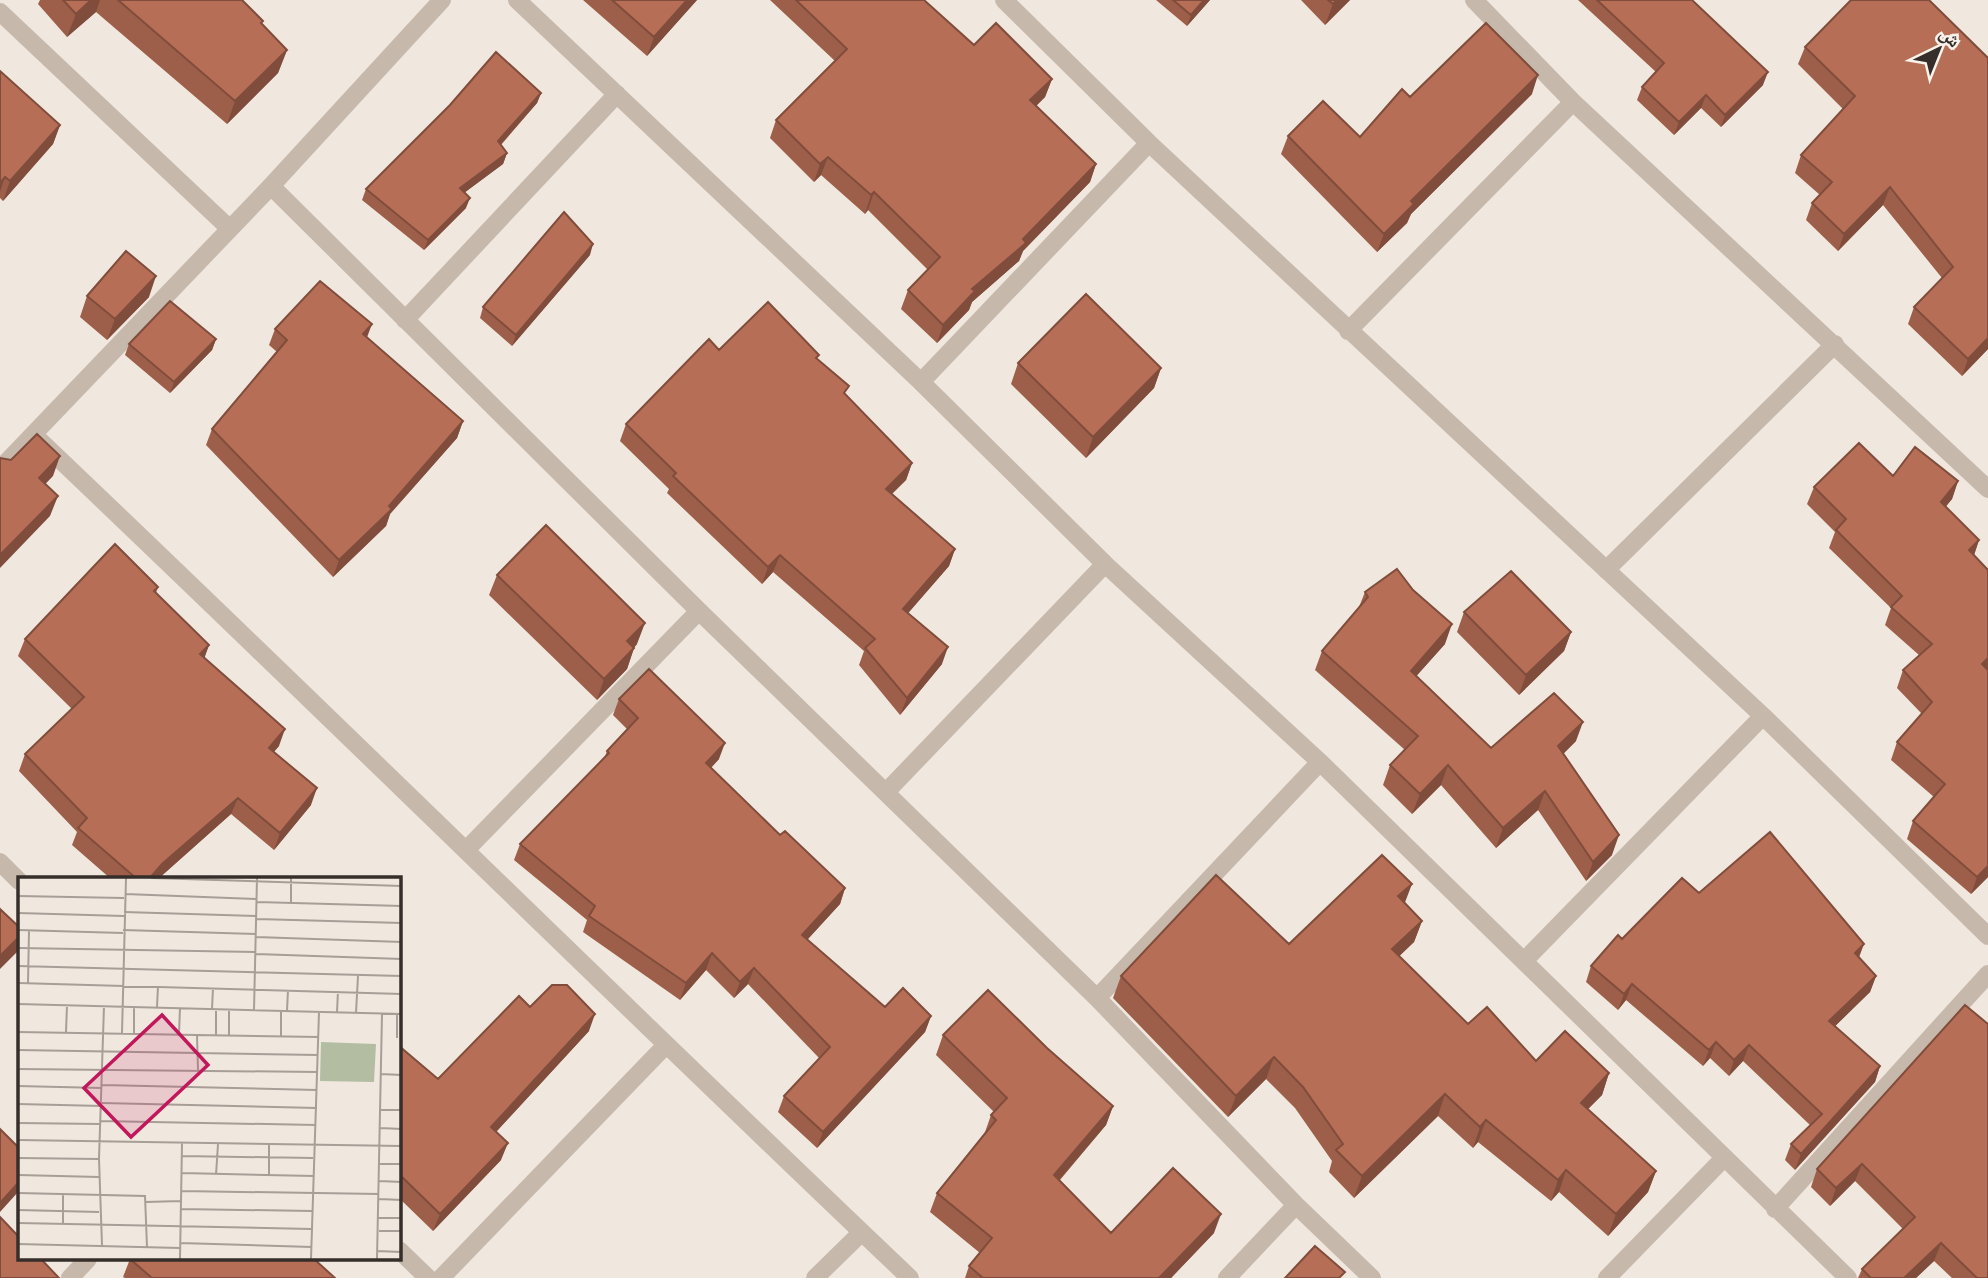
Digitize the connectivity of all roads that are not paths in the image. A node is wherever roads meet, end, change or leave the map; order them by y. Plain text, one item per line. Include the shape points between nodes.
1 (442, 0) edge
2 (516, 0) edge
3 (1004, 0) edge
4 (1474, 0) edge
5 (0, 12) edge
6 (617, 94) junction
7 (1573, 102) junction
8 (1149, 143) junction
9 (271, 186) junction
10 (229, 228) junction
11 (405, 320) junction
12 (1349, 331) junction
13 (1835, 344) junction
14 (922, 382) junction
15 (34, 435) junction
16 (0, 469) edge
17 (1986, 484) edge
18 (1105, 564) junction
19 (1606, 570) junction
20 (699, 611) junction
21 (1763, 716) junction
22 (1320, 762) junction
23 (887, 791) junction
24 (467, 849) junction
25 (0, 862) edge
26 (18, 880) edge
27 (1988, 936) edge
28 (1524, 961) junction
29 (1988, 974) edge
30 (1097, 998) junction
31 (666, 1045) junction
32 (1723, 1159) junction
33 (1296, 1205) junction
34 (1776, 1209) junction
35 (862, 1233) junction
36 (401, 1252) edge
37 (87, 1260) edge
38 (70, 1278) edge
39 (428, 1278) edge
40 (441, 1278) edge
41 (815, 1278) edge
42 (910, 1278) edge
43 (1227, 1278) edge
44 (1372, 1278) edge
45 (1606, 1278) edge
46 (1848, 1278) edge

1 - 9 street
2 - 6 street
3 - 8 street
4 - 7 street
5 - 10 street
6 - 11 street
6 - 14 street
7 - 12 street
7 - 13 street
8 - 12 street
8 - 14 street
9 - 10 street
9 - 11 street
10 - 15 street
11 - 20 street
12 - 19 street
13 - 17 street
13 - 19 street
14 - 18 street
15 - 16 street
15 - 24 street
18 - 22 street
18 - 23 street
19 - 21 street
20 - 23 street
20 - 24 street
21 - 27 street
21 - 28 street
22 - 28 street
22 - 30 street
23 - 30 street
24 - 31 street
25 - 26 street
28 - 32 street
29 - 34 street
30 - 33 street
31 - 35 street
31 - 40 street
32 - 34 street
32 - 45 street
33 - 43 street
33 - 44 street
34 - 46 street
35 - 41 street
35 - 42 street
36 - 39 street
37 - 38 street

